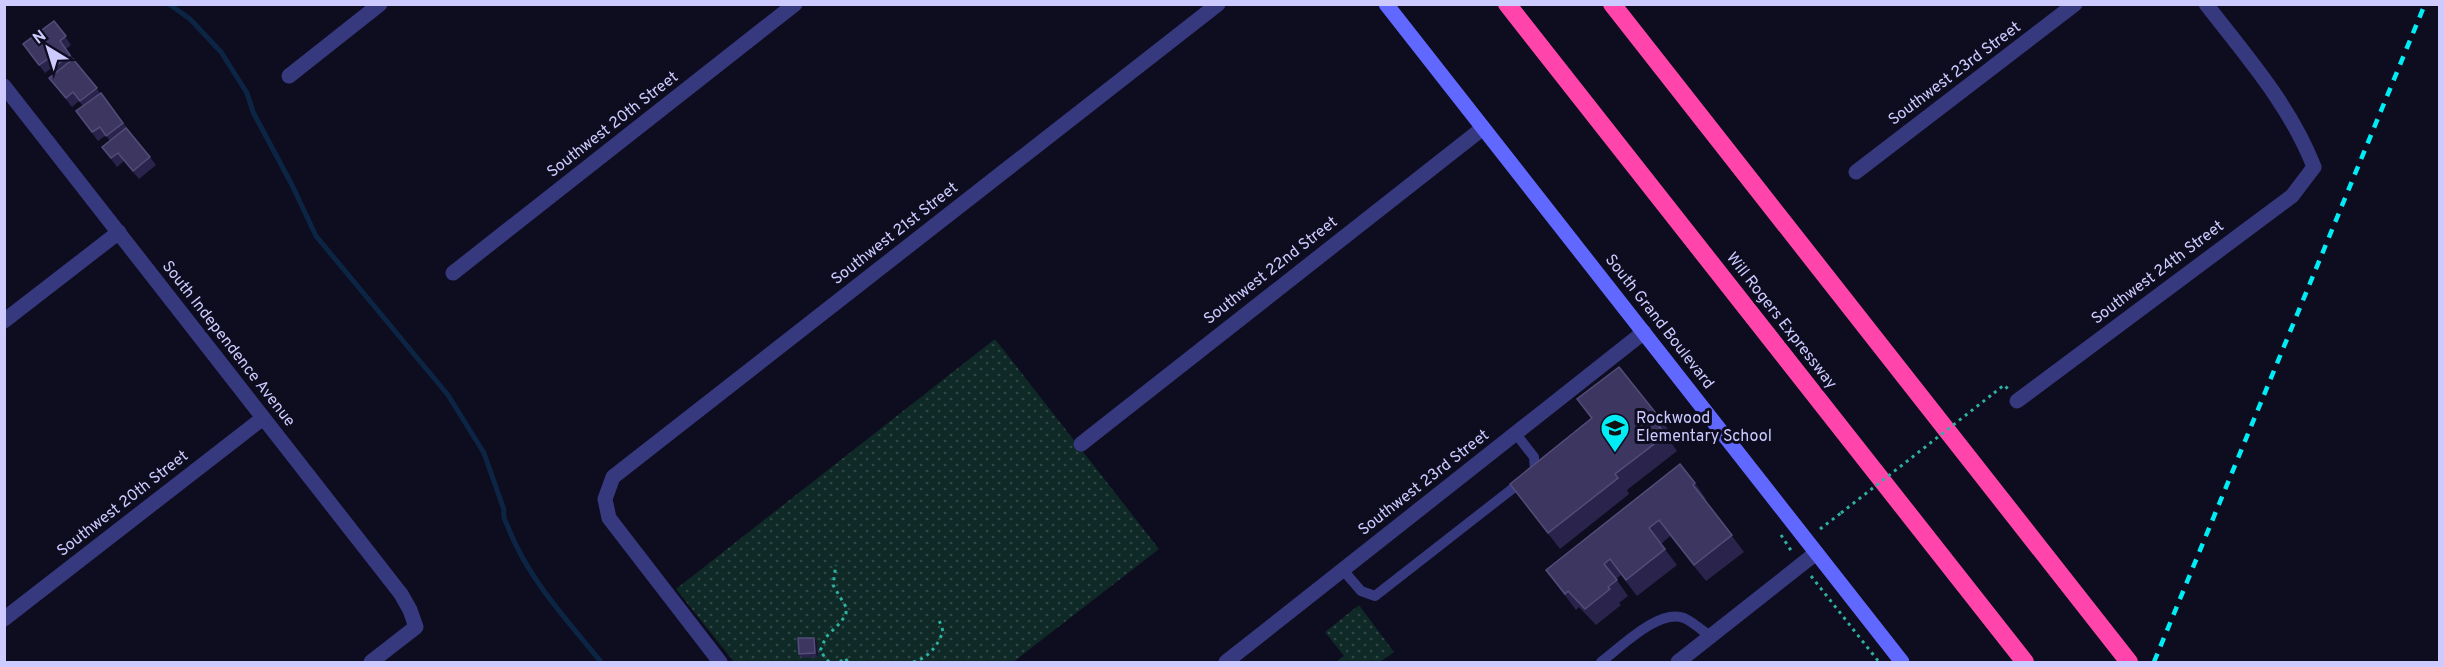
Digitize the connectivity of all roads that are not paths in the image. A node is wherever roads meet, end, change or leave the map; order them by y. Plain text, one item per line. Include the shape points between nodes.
1 (380, 4) edge
2 (795, 4) edge
3 (1218, 4) edge
4 (1386, 4) edge
5 (1507, 4) edge
6 (1612, 4) edge
7 (2075, 4) edge
8 (2206, 4) edge
9 (289, 76) dead end
10 (4, 86) edge
11 (1483, 128) junction
12 (1856, 172) dead end
13 (119, 232) junction
14 (453, 273) dead end
15 (4, 321) edge
16 (1644, 332) junction
17 (2017, 401) dead end
18 (263, 418) junction
19 (1516, 434) junction
20 (1081, 444) dead end
21 (1816, 553) junction
22 (1343, 570) junction
23 (4, 620) edge
24 (1711, 637) junction
25 (371, 663) edge
26 (720, 663) edge
27 (1226, 663) edge
28 (1600, 663) edge
29 (1678, 663) edge
30 (1902, 663) edge
31 (2025, 663) edge
32 (2129, 663) edge

1 - 9 street
2 - 14 street, Southwest 20th Street
3 - 26 street, Southwest 21st Street via 613,477 605,499 609,518
4 - 11 street, South Grand Boulevard
5 - 31 highway, Will Rogers Expressway
6 - 32 highway
7 - 12 street, Southwest 23rd Street
8 - 17 street, Southwest 24th Street via 2278,97 2303,139 2314,167 2292,196
10 - 13 street, South Independence Avenue
11 - 16 street, South Grand Boulevard
11 - 20 street, Southwest 22nd Street
13 - 15 street
13 - 18 street, South Independence Avenue
16 - 19 street, Southwest 23rd Street
16 - 21 street, South Grand Boulevard
18 - 23 street, Southwest 20th Street
18 - 25 street, South Independence Avenue via 410,610 416,627
19 - 22 street, Southwest 23rd Street
19 - 22 lane via 1534,457 1535,471 1400,578 1375,596 1361,591
21 - 24 street
21 - 30 street, South Grand Boulevard
22 - 27 street, Southwest 23rd Street
24 - 28 lane via 1685,618 1671,615 1657,619
24 - 29 street

